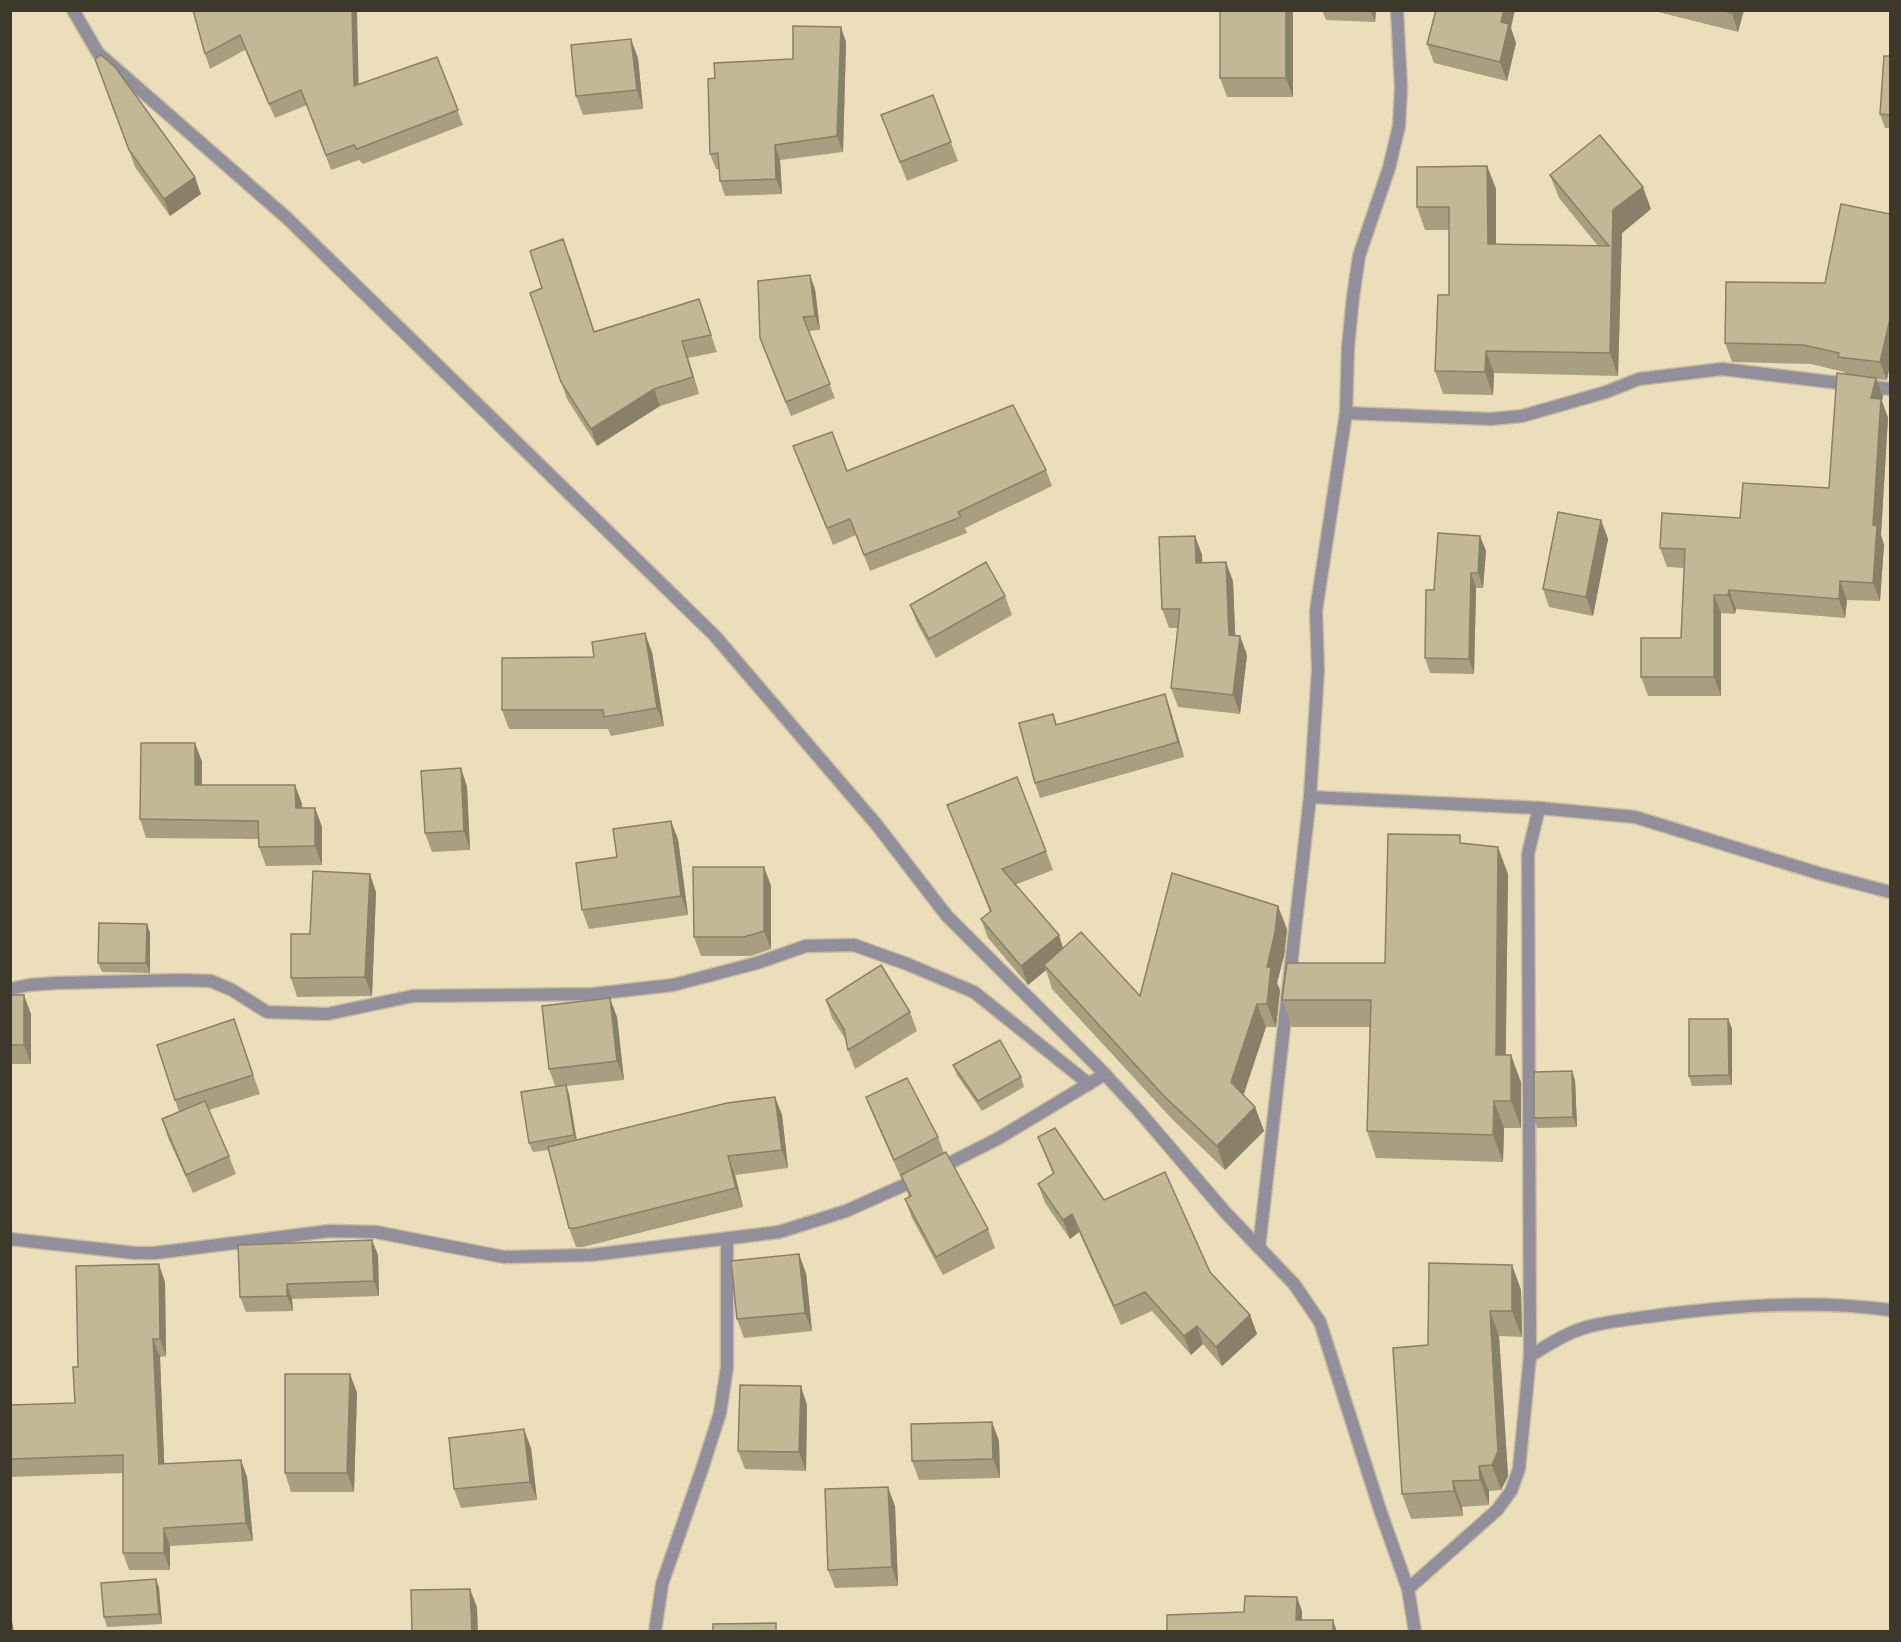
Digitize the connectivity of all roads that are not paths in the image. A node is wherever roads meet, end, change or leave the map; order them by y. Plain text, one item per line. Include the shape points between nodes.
1 (73, 10) edge
2 (1397, 10) edge
3 (1890, 389) edge
4 (1346, 413) junction
5 (1310, 797) junction
6 (1539, 808) junction
7 (1890, 892) edge
8 (10, 989) edge
9 (1105, 1074) junction
10 (1089, 1084) junction
11 (10, 1239) edge
12 (727, 1239) junction
13 (1259, 1248) junction
14 (1890, 1310) edge
15 (1530, 1356) junction
16 (1408, 1589) junction
17 (655, 1632) edge
18 (1415, 1632) edge

1 - 9 street via 98,53 288,219 715,636 876,824 947,916
2 - 4 street via 1399,126 1359,256 1348,347
3 - 4 street via 1722,369 1639,378 1606,392 1522,416 1491,419
4 - 5 street via 1317,611 1318,670
5 - 6 street
5 - 13 street
6 - 7 street via 1635,817
6 - 15 street via 1528,854
8 - 10 street via 57,983 211,981 267,1012 327,1014 413,996 593,994 673,985 806,946 854,945 974,992
9 - 10 street
9 - 13 street
10 - 12 street via 999,1138 846,1211 778,1232
11 - 12 street via 155,1253 329,1231 376,1232 504,1257 591,1255
12 - 17 street via 727,1367 720,1413 662,1584
13 - 16 street via 1294,1284 1320,1322
14 - 15 street via 1721,1308 1622,1320 1586,1328
15 - 16 street via 1519,1469 1512,1491 1497,1510
16 - 18 street

